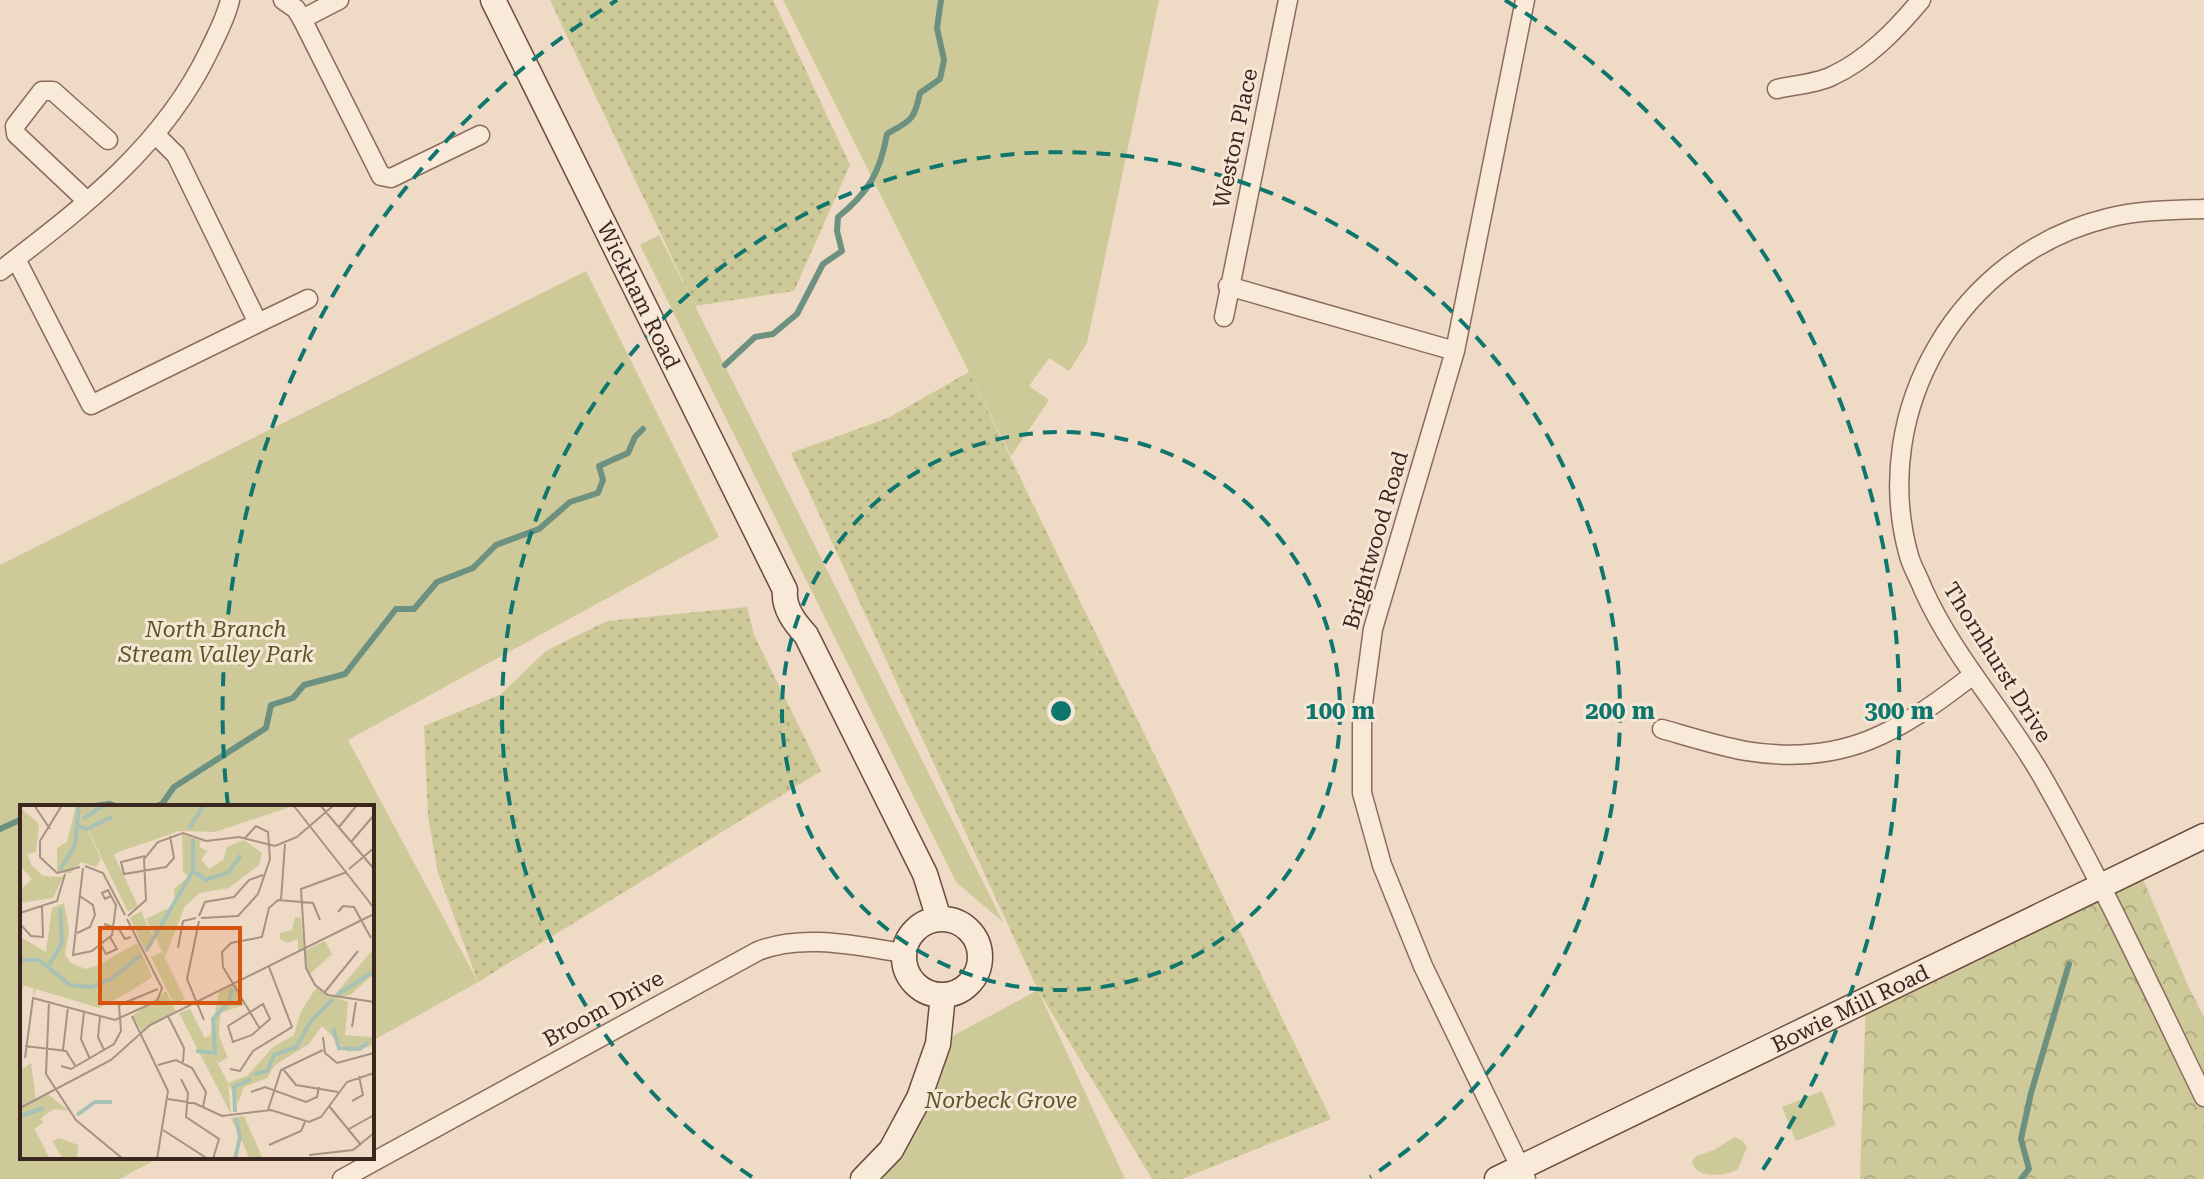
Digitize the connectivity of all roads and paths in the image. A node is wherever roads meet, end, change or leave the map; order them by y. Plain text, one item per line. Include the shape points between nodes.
1 (230, 0) edge
2 (283, 0) edge
3 (339, 0) edge
4 (493, 0) edge
5 (1288, 0) edge
6 (1525, 0) edge
7 (1921, 0) edge
8 (302, 19) junction
9 (1777, 89) dead end
10 (155, 134) junction
11 (480, 135) dead end
12 (108, 140) dead end
13 (87, 201) junction
14 (2204, 209) edge
15 (16, 259) junction
16 (0, 271) edge
17 (1228, 286) junction
18 (308, 299) dead end
19 (1224, 317) dead end
20 (258, 323) junction
21 (1455, 351) junction
22 (1973, 675) junction
23 (1662, 729) dead end
24 (2204, 836) edge
25 (2100, 885) junction
26 (939, 919) junction
27 (904, 953) junction
28 (943, 995) junction
29 (2204, 1097) edge
30 (1523, 1173) edge
31 (342, 1179) edge
32 (863, 1179) edge
33 (1497, 1179) edge

1 - 10 street via 204,63
2 - 8 street
3 - 8 street
4 - 26 street, Wickham Road via 785,590 794,595 810,622 806,635 925,874
5 - 17 street, Weston Place
6 - 21 street, Brightwood Road
7 - 9 street via 1898,28 1830,77
8 - 11 street via 381,176 391,178
10 - 13 street
10 - 20 street via 176,155
12 - 13 street via 53,91 42,91 15,126 16,134
13 - 15 street
14 - 22 street, Thornhurst Drive via 2108,218 2064,233 2010,264 1964,308 1924,370 1900,449 1898,487 1909,556 1935,614
15 - 16 street
15 - 20 street via 91,405
17 - 19 street, Weston Place
17 - 21 street
18 - 20 street
21 - 30 street, Brightwood Road via 1373,629 1362,711 1362,793 1382,865 1423,966
22 - 23 street via 1881,737 1831,753 1745,751
22 - 25 street, Thornhurst Drive via 2041,775
24 - 25 street, Bowie Mill Road
25 - 29 street, Thornhurst Drive
25 - 30 street, Bowie Mill Road
26 - 27 street via 919,926
26 - 28 street via 963,924 981,955 980,967 966,987
27 - 28 street via 914,983
27 - 31 street, Broom Drive via 795,941 768,947
28 - 32 street via 938,1044 919,1098 891,1150
30 - 33 street, Bowie Mill Road

